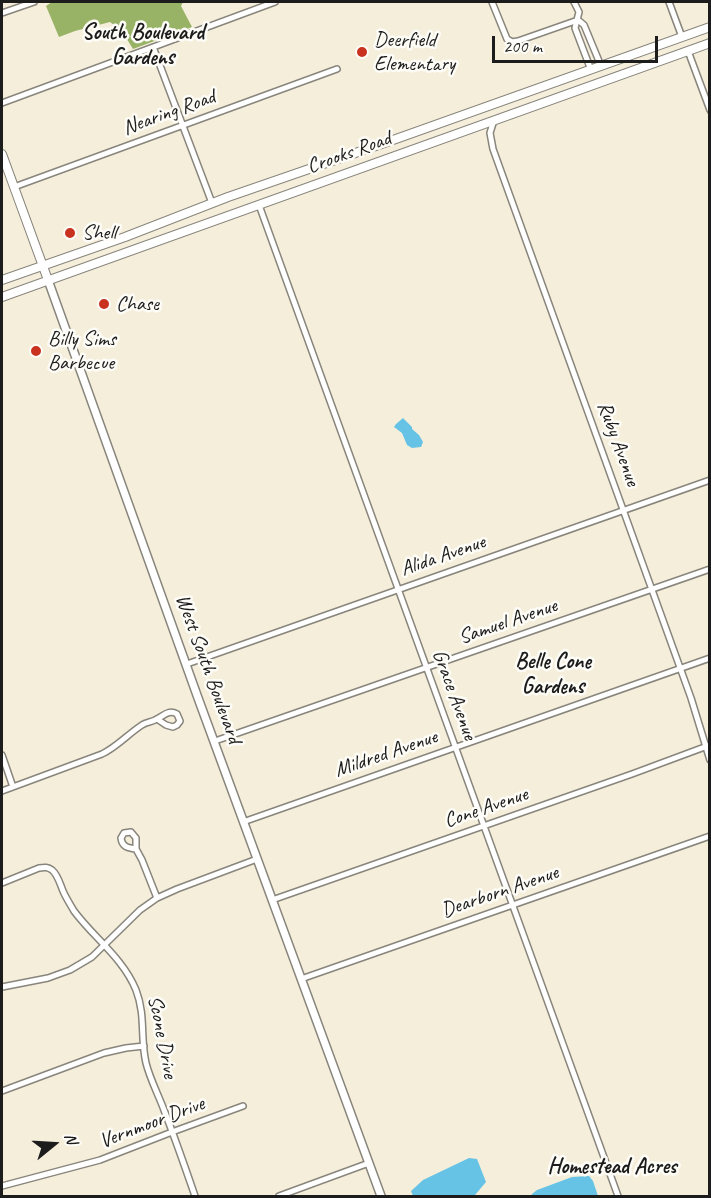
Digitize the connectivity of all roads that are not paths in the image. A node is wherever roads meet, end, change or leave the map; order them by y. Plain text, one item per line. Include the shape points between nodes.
1 (34, 2) edge
2 (275, 2) edge
3 (492, 2) edge
4 (574, 2) edge
5 (669, 2) edge
6 (2, 13) edge
7 (578, 20) junction
8 (710, 27) edge
9 (682, 37) junction
10 (710, 44) edge
11 (153, 47) junction
12 (687, 51) junction
13 (600, 66) junction
14 (336, 69) dead end
15 (591, 70) junction
16 (567, 78) junction
17 (564, 95) junction
18 (2, 103) edge
19 (481, 109) junction
20 (710, 110) edge
21 (494, 120) junction
22 (182, 125) junction
23 (474, 127) junction
24 (490, 140) junction
25 (2, 154) edge
26 (256, 187) junction
27 (14, 188) junction
28 (212, 203) junction
29 (259, 205) junction
30 (214, 221) junction
31 (76, 254) junction
32 (43, 266) junction
33 (76, 270) junction
34 (15, 276) junction
35 (2, 280) edge
36 (48, 280) junction
37 (16, 291) junction
38 (2, 297) edge
39 (710, 480) edge
40 (624, 510) junction
41 (710, 569) edge
42 (398, 589) junction
43 (652, 589) junction
44 (710, 658) edge
45 (187, 664) junction
46 (427, 668) junction
47 (681, 668) junction
48 (157, 719) dead end
49 (214, 741) junction
50 (708, 746) edge
51 (456, 747) junction
52 (2, 755) edge
53 (710, 760) edge
54 (13, 787) junction
55 (2, 791) edge
56 (243, 822) junction
57 (484, 826) junction
58 (710, 836) edge
59 (136, 849) dead end
60 (257, 859) junction
61 (2, 883) edge
62 (156, 898) junction
63 (272, 900) junction
64 (512, 905) junction
65 (104, 945) junction
66 (301, 979) junction
67 (2, 987) edge
68 (144, 1046) junction
69 (2, 1091) edge
70 (243, 1106) dead end
71 (172, 1132) junction
72 (369, 1163) junction
73 (2, 1186) edge
74 (195, 1197) edge
75 (279, 1197) edge
76 (381, 1197) edge
77 (618, 1197) edge

1 - 6 street
2 - 11 street
3 - 7 street via 507,39 512,42
4 - 7 street
5 - 9 street
7 - 13 street
7 - 15 street via 575,28
8 - 9 main road, Crooks Road
9 - 13 main road, Crooks Road
10 - 12 main road, Crooks Road
11 - 18 street
11 - 22 street
12 - 17 main road, Crooks Road
12 - 20 street
13 - 15 main road, Crooks Road
14 - 22 street, Nearing Road
15 - 16 main road, Crooks Road
16 - 17 main road via 560,86
16 - 19 main road, Crooks Road
17 - 21 main road, Crooks Road
19 - 23 main road via 480,120
19 - 26 main road, Crooks Road
21 - 23 main road, Crooks Road
21 - 24 street
22 - 27 street, Nearing Road
22 - 28 street
23 - 24 street
23 - 29 main road, Crooks Road
24 - 40 street, Ruby Avenue
25 - 27 main road, West South Boulevard
26 - 28 main road, Crooks Road
26 - 29 main road via 253,197
27 - 32 main road, West South Boulevard
28 - 30 main road via 217,213
28 - 31 main road, Crooks Road
29 - 30 main road, Crooks Road
29 - 42 street, Grace Avenue
30 - 33 main road, Crooks Road
31 - 32 main road, Crooks Road
31 - 33 main road
32 - 34 main road, Crooks Road
32 - 36 main road, West South Boulevard
33 - 36 main road, Crooks Road
34 - 35 main road, Crooks Road
34 - 37 main road via 19,285
36 - 37 main road, Crooks Road
36 - 45 street, West South Boulevard
37 - 38 main road, Crooks Road
39 - 40 street, Alida Avenue
40 - 42 street, Alida Avenue
40 - 43 street, Ruby Avenue
41 - 43 street, Samuel Avenue
42 - 45 street, Alida Avenue
42 - 46 street, Grace Avenue
43 - 46 street, Samuel Avenue
43 - 47 street, Ruby Avenue
44 - 47 street, Mildred Avenue
45 - 49 street, West South Boulevard
46 - 49 street, Samuel Avenue
46 - 51 street, Grace Avenue
47 - 50 street, Ruby Avenue
47 - 51 street, Mildred Avenue
48 - 54 street via 140,726 102,754
49 - 56 street, West South Boulevard
50 - 53 street, Ruby Avenue
50 - 57 street, Cone Avenue
51 - 56 street, Mildred Avenue
51 - 57 street, Grace Avenue
52 - 54 street
54 - 55 street
56 - 60 street, West South Boulevard
57 - 63 street, Cone Avenue
57 - 64 street, Grace Avenue
58 - 64 street, Dearborn Avenue
59 - 62 street
60 - 62 street
60 - 63 street, West South Boulevard
61 - 65 street, Scone Drive via 39,868 50,869 75,912
62 - 65 street
63 - 66 street, West South Boulevard
64 - 66 street, Dearborn Avenue
64 - 77 street, Grace Avenue
65 - 67 street via 63,974
65 - 68 street, Scone Drive via 120,962 135,988
66 - 72 street, West South Boulevard
68 - 69 street via 104,1053
68 - 71 street, Scone Drive via 148,1071
70 - 71 street, Vernmoor Drive
71 - 73 street, Vernmoor Drive via 100,1160
71 - 74 street, Scone Drive
72 - 75 street
72 - 76 street, West South Boulevard

